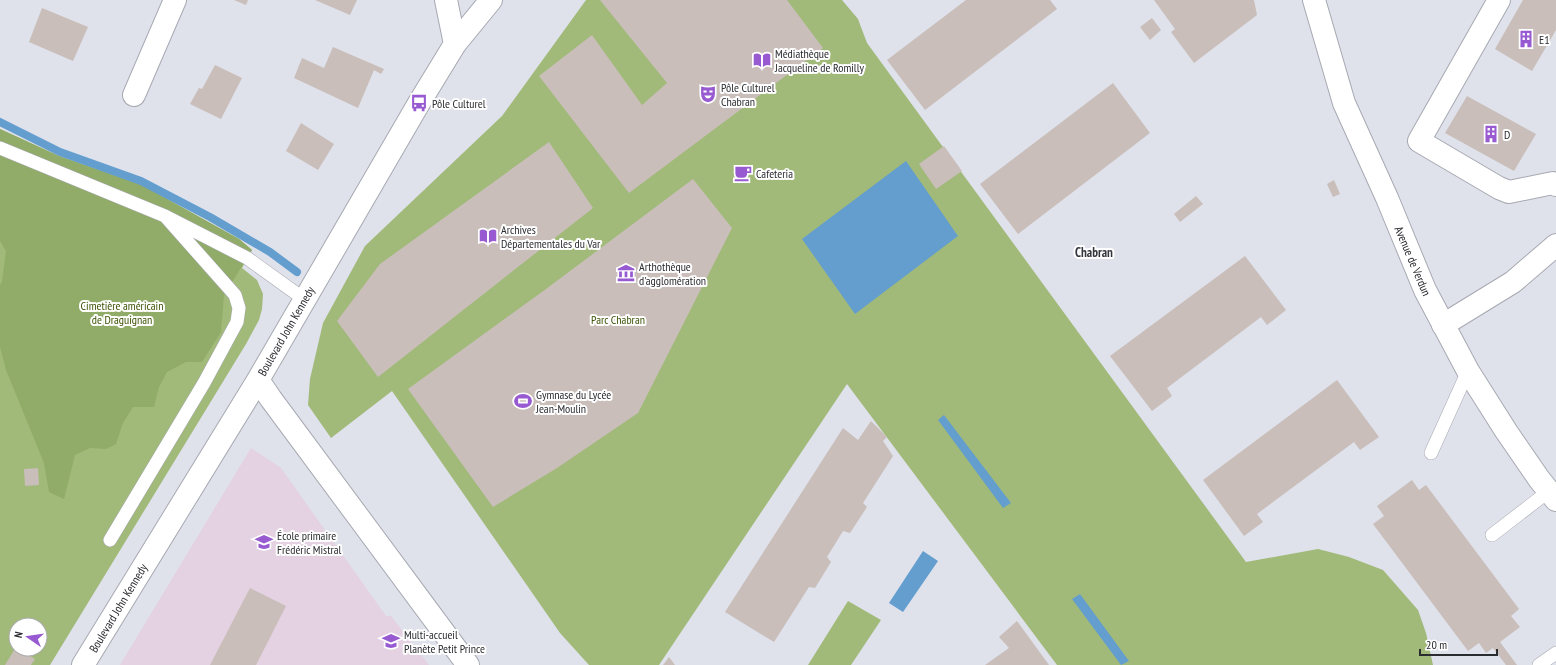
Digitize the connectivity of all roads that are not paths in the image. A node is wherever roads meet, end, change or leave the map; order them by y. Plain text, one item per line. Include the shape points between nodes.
1 (175, 0) edge
2 (446, 0) edge
3 (491, 0) edge
4 (1314, 0) edge
5 (1499, 0) edge
6 (455, 44) junction
7 (134, 95) dead end
8 (0, 148) edge
9 (1556, 185) edge
10 (165, 216) junction
11 (1556, 245) edge
12 (304, 300) junction
13 (1443, 325) junction
14 (1468, 371) junction
15 (258, 380) junction
16 (1431, 453) dead end
17 (1553, 496) edge
18 (1492, 535) dead end
19 (110, 540) dead end
20 (1556, 654) edge
21 (83, 665) edge
22 (468, 665) edge
23 (1539, 665) edge

1 - 7 street
2 - 6 street
3 - 6 street, Boulevard John Kennedy
4 - 13 street, Avenue de Verdun via 1344,103 1425,290
5 - 9 street via 1419,141 1509,192 1553,183
6 - 12 street, Boulevard John Kennedy
8 - 10 lane
10 - 12 lane via 247,258
10 - 19 lane via 235,295 239,308 237,322 204,383
11 - 13 street via 1513,282
12 - 15 street, Boulevard John Kennedy
13 - 14 street, Avenue de Verdun
14 - 16 lane
14 - 17 street, Avenue de Verdun via 1506,431
15 - 21 street, Boulevard John Kennedy
15 - 22 street
17 - 18 lane
20 - 23 lane

